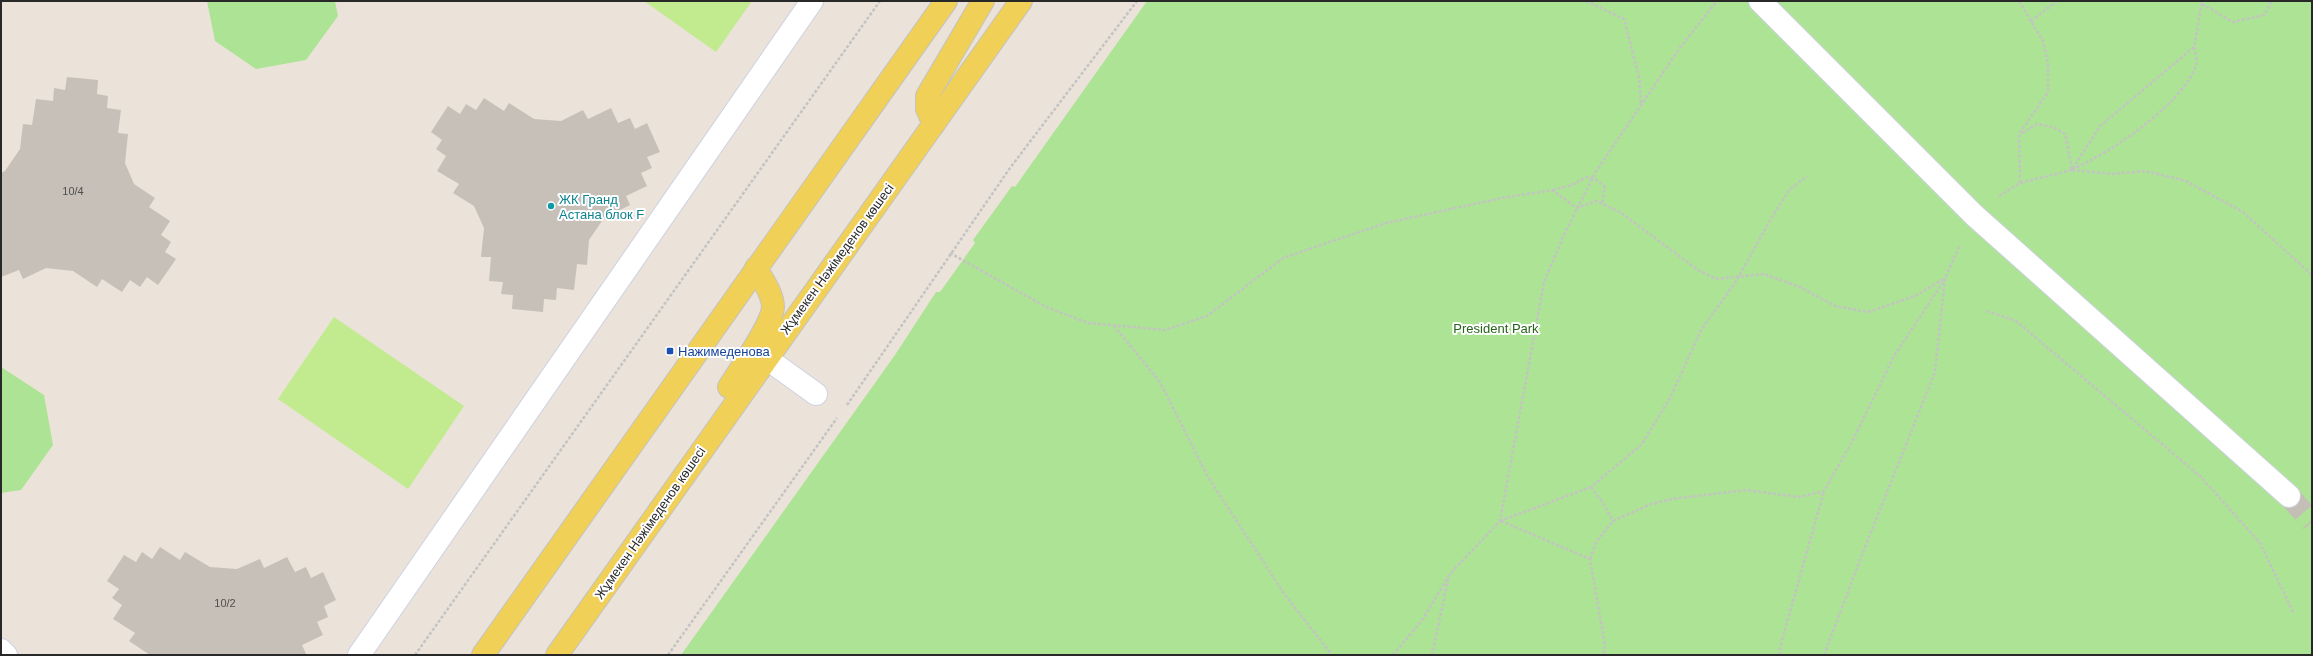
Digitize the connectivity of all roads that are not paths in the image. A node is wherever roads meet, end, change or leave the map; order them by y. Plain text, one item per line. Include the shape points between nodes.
1 (812, 1) edge
2 (946, 1) edge
3 (983, 1) edge
4 (1021, 1) edge
5 (1760, 1) edge
6 (934, 124) junction
7 (756, 268) junction
8 (766, 358) junction
9 (816, 394) dead end
10 (698, 455) junction
11 (2289, 496) tunnel mouth
12 (1, 650) edge
13 (6, 655) edge
14 (359, 655) edge
15 (483, 655) edge
16 (557, 655) edge

1 - 14 lane
2 - 7 main road
3 - 6 main road via 927,96 927,110
4 - 6 main road, Жұмекен Нәжімеденов көшесі
5 - 11 lane via 1974,215
6 - 8 main road, Жұмекен Нәжімеденов көшесі
7 - 10 main road via 770,293 773,307 768,324 716,409
7 - 15 main road
8 - 9 lane
8 - 10 main road, Жұмекен Нәжімеденов көшесі
10 - 16 main road, Жұмекен Нәжімеденов көшесі
12 - 13 lane

